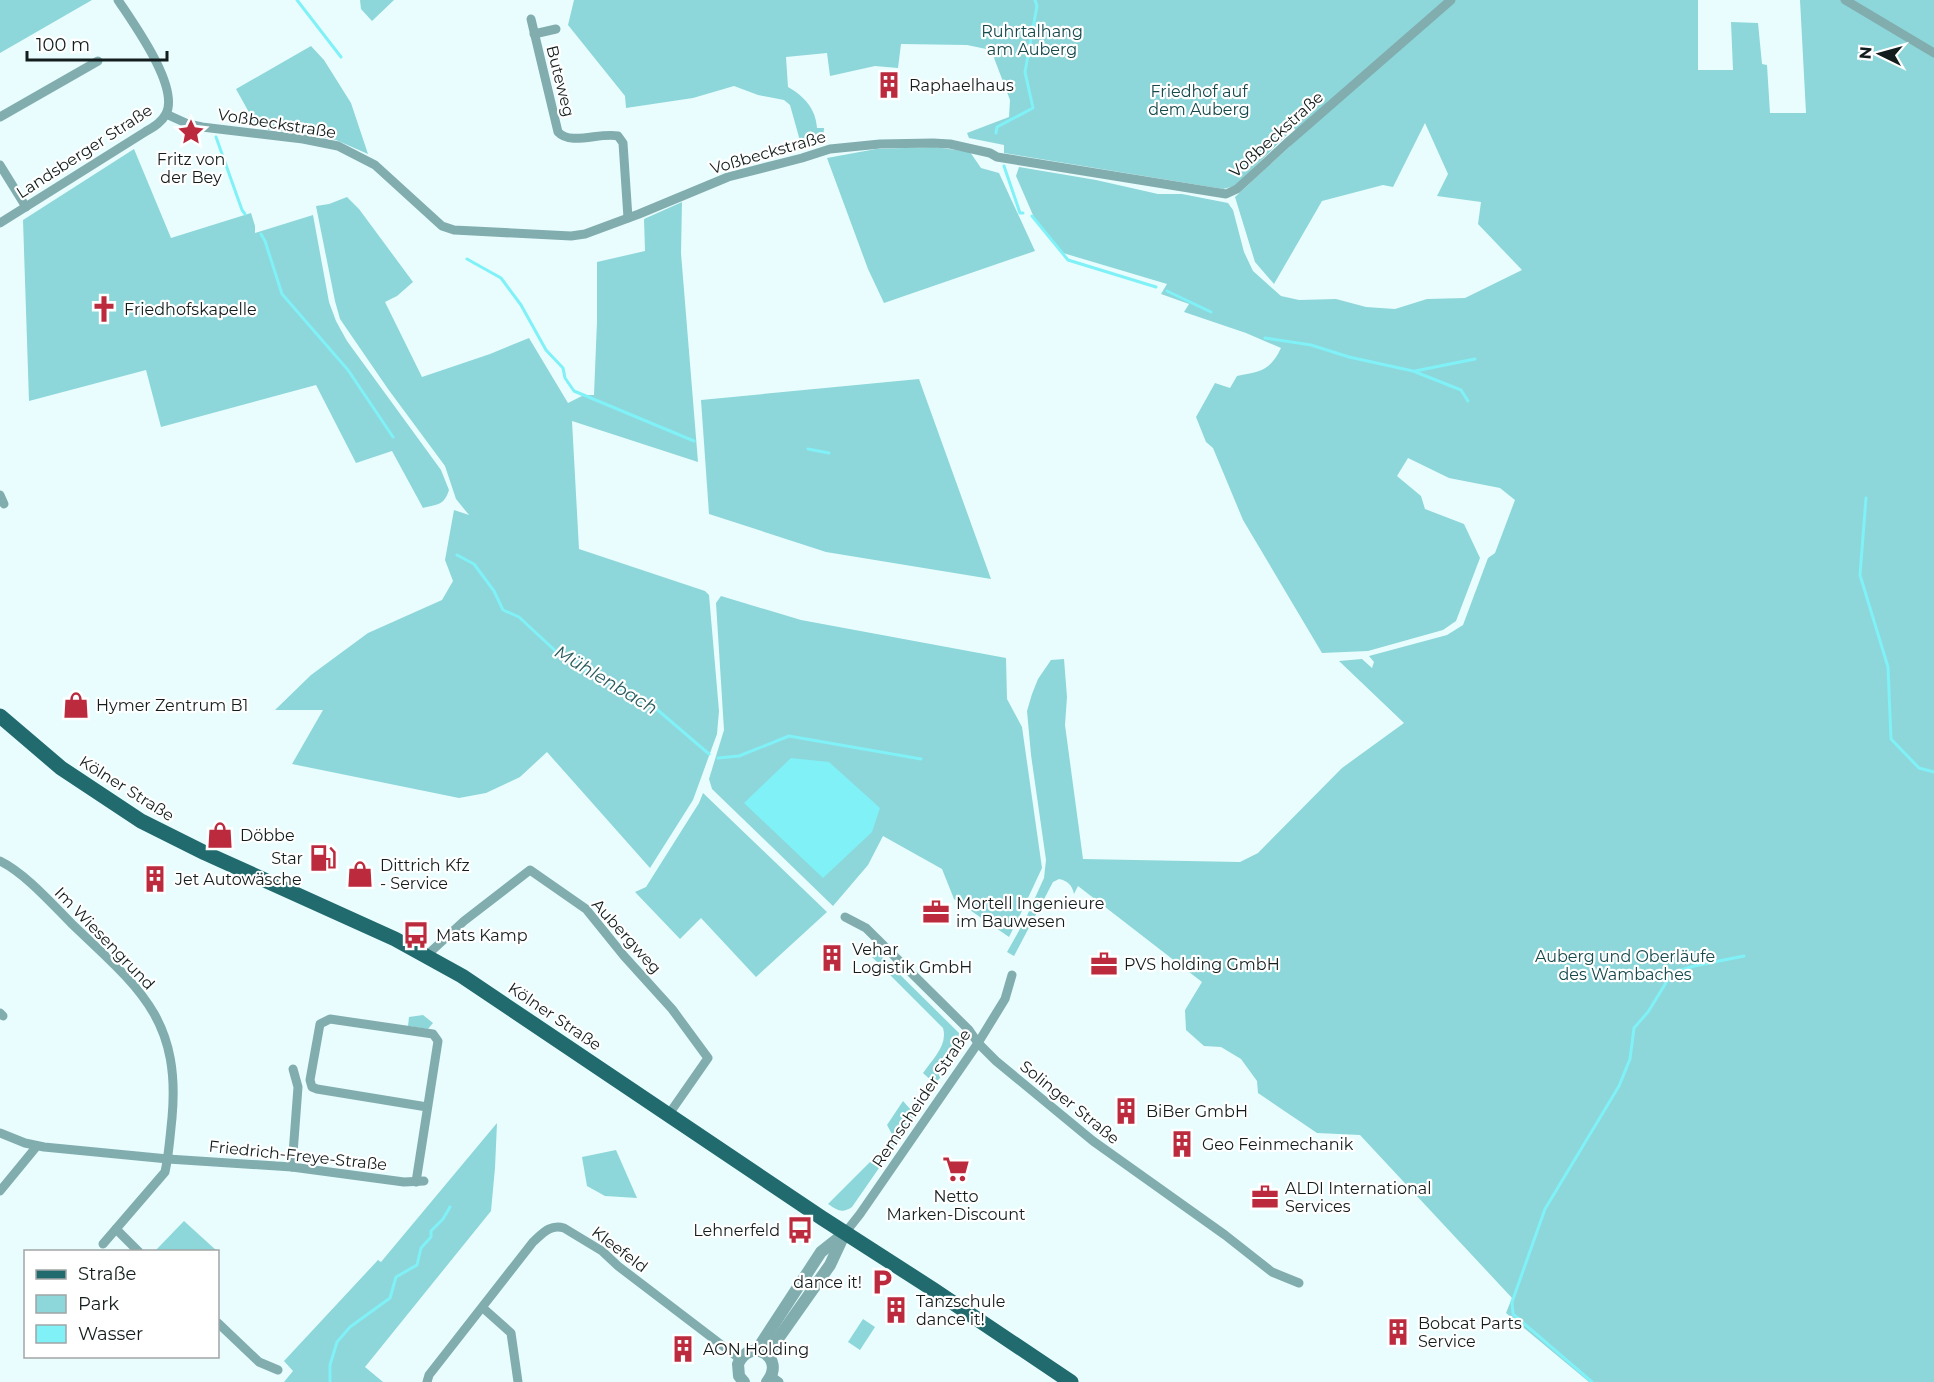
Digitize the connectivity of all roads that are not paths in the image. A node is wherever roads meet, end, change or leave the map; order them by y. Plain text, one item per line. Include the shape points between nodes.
1 (118, 0) edge
2 (1451, 0) edge
3 (1845, 0) edge
4 (531, 19) dead end
5 (556, 29) dead end
6 (534, 34) junction
7 (1934, 53) edge
8 (98, 61) dead end
9 (166, 114) junction
10 (0, 117) edge
11 (0, 165) edge
12 (26, 207) junction
13 (628, 218) junction
14 (0, 223) edge
15 (0, 716) edge
16 (0, 861) edge
17 (845, 917) dead end
18 (426, 956) junction
19 (1012, 975) dead end
20 (978, 1043) junction
21 (292, 1069) dead end
22 (427, 1107) junction
23 (669, 1114) junction
24 (0, 1133) edge
25 (37, 1146) junction
26 (168, 1159) junction
27 (292, 1167) junction
28 (0, 1191) edge
29 (116, 1229) junction
30 (845, 1233) junction
31 (103, 1244) dead end
32 (138, 1250) edge
33 (1299, 1283) dead end
34 (483, 1308) junction
35 (219, 1324) edge
36 (762, 1353) junction
37 (740, 1359) junction
38 (278, 1370) dead end
39 (739, 1380) edge
40 (773, 1380) edge
41 (427, 1382) edge
42 (518, 1382) edge
43 (1071, 1382) edge

1 - 9 street, Landsberger Straße via 166,85 170,102
2 - 13 street, Voßbeckstraße via 1237,189 1226,194 997,157 950,144 880,144 830,149 728,177
3 - 7 street
4 - 6 street, Buteweg
5 - 6 street, Buteweg
6 - 13 street, Buteweg via 558,132 570,139 610,134 623,143
8 - 10 street
9 - 12 street, Landsberger Straße via 159,123
9 - 13 street, Voßbeckstraße via 202,127 338,146 375,165 441,226 454,230 571,236
11 - 12 street
12 - 14 street, Landsberger Straße
15 - 18 main road, Kölner Straße via 61,768 141,821
16 - 26 street, Im Wiesengrund via 34,887 131,981 150,1005 163,1030 173,1075
17 - 20 street, Solinger Straße via 866,928
18 - 23 main road, Kölner Straße
18 - 23 street, Aubergweg via 530,870 586,909 672,1009 708,1058
19 - 20 street, Remscheider Straße via 1005,999
20 - 30 street, Remscheider Straße
20 - 33 street, Solinger Straße via 1093,1141 1272,1272
21 - 27 street via 298,1087
22 - 22 street via 438,1041 433,1034 322,1021 314,1052 312,1087
22 - 27 street, Friedrich-Freye-Straße via 420,1181
23 - 30 main road, Kölner Straße
24 - 25 street, Friedrich-Freye-Straße
25 - 26 street, Friedrich-Freye-Straße
25 - 28 street
26 - 27 street, Friedrich-Freye-Straße
26 - 29 street via 165,1172
29 - 31 street
29 - 32 street
30 - 36 street via 821,1252
30 - 43 main road, Kölner Straße
34 - 37 street, Kleefeld via 533,1242 550,1227 557,1226 602,1251
34 - 41 street, Kleefeld
34 - 42 street via 511,1333
35 - 38 street via 259,1362
36 - 37 street via 746,1353
36 - 40 street via 773,1365
37 - 39 street

